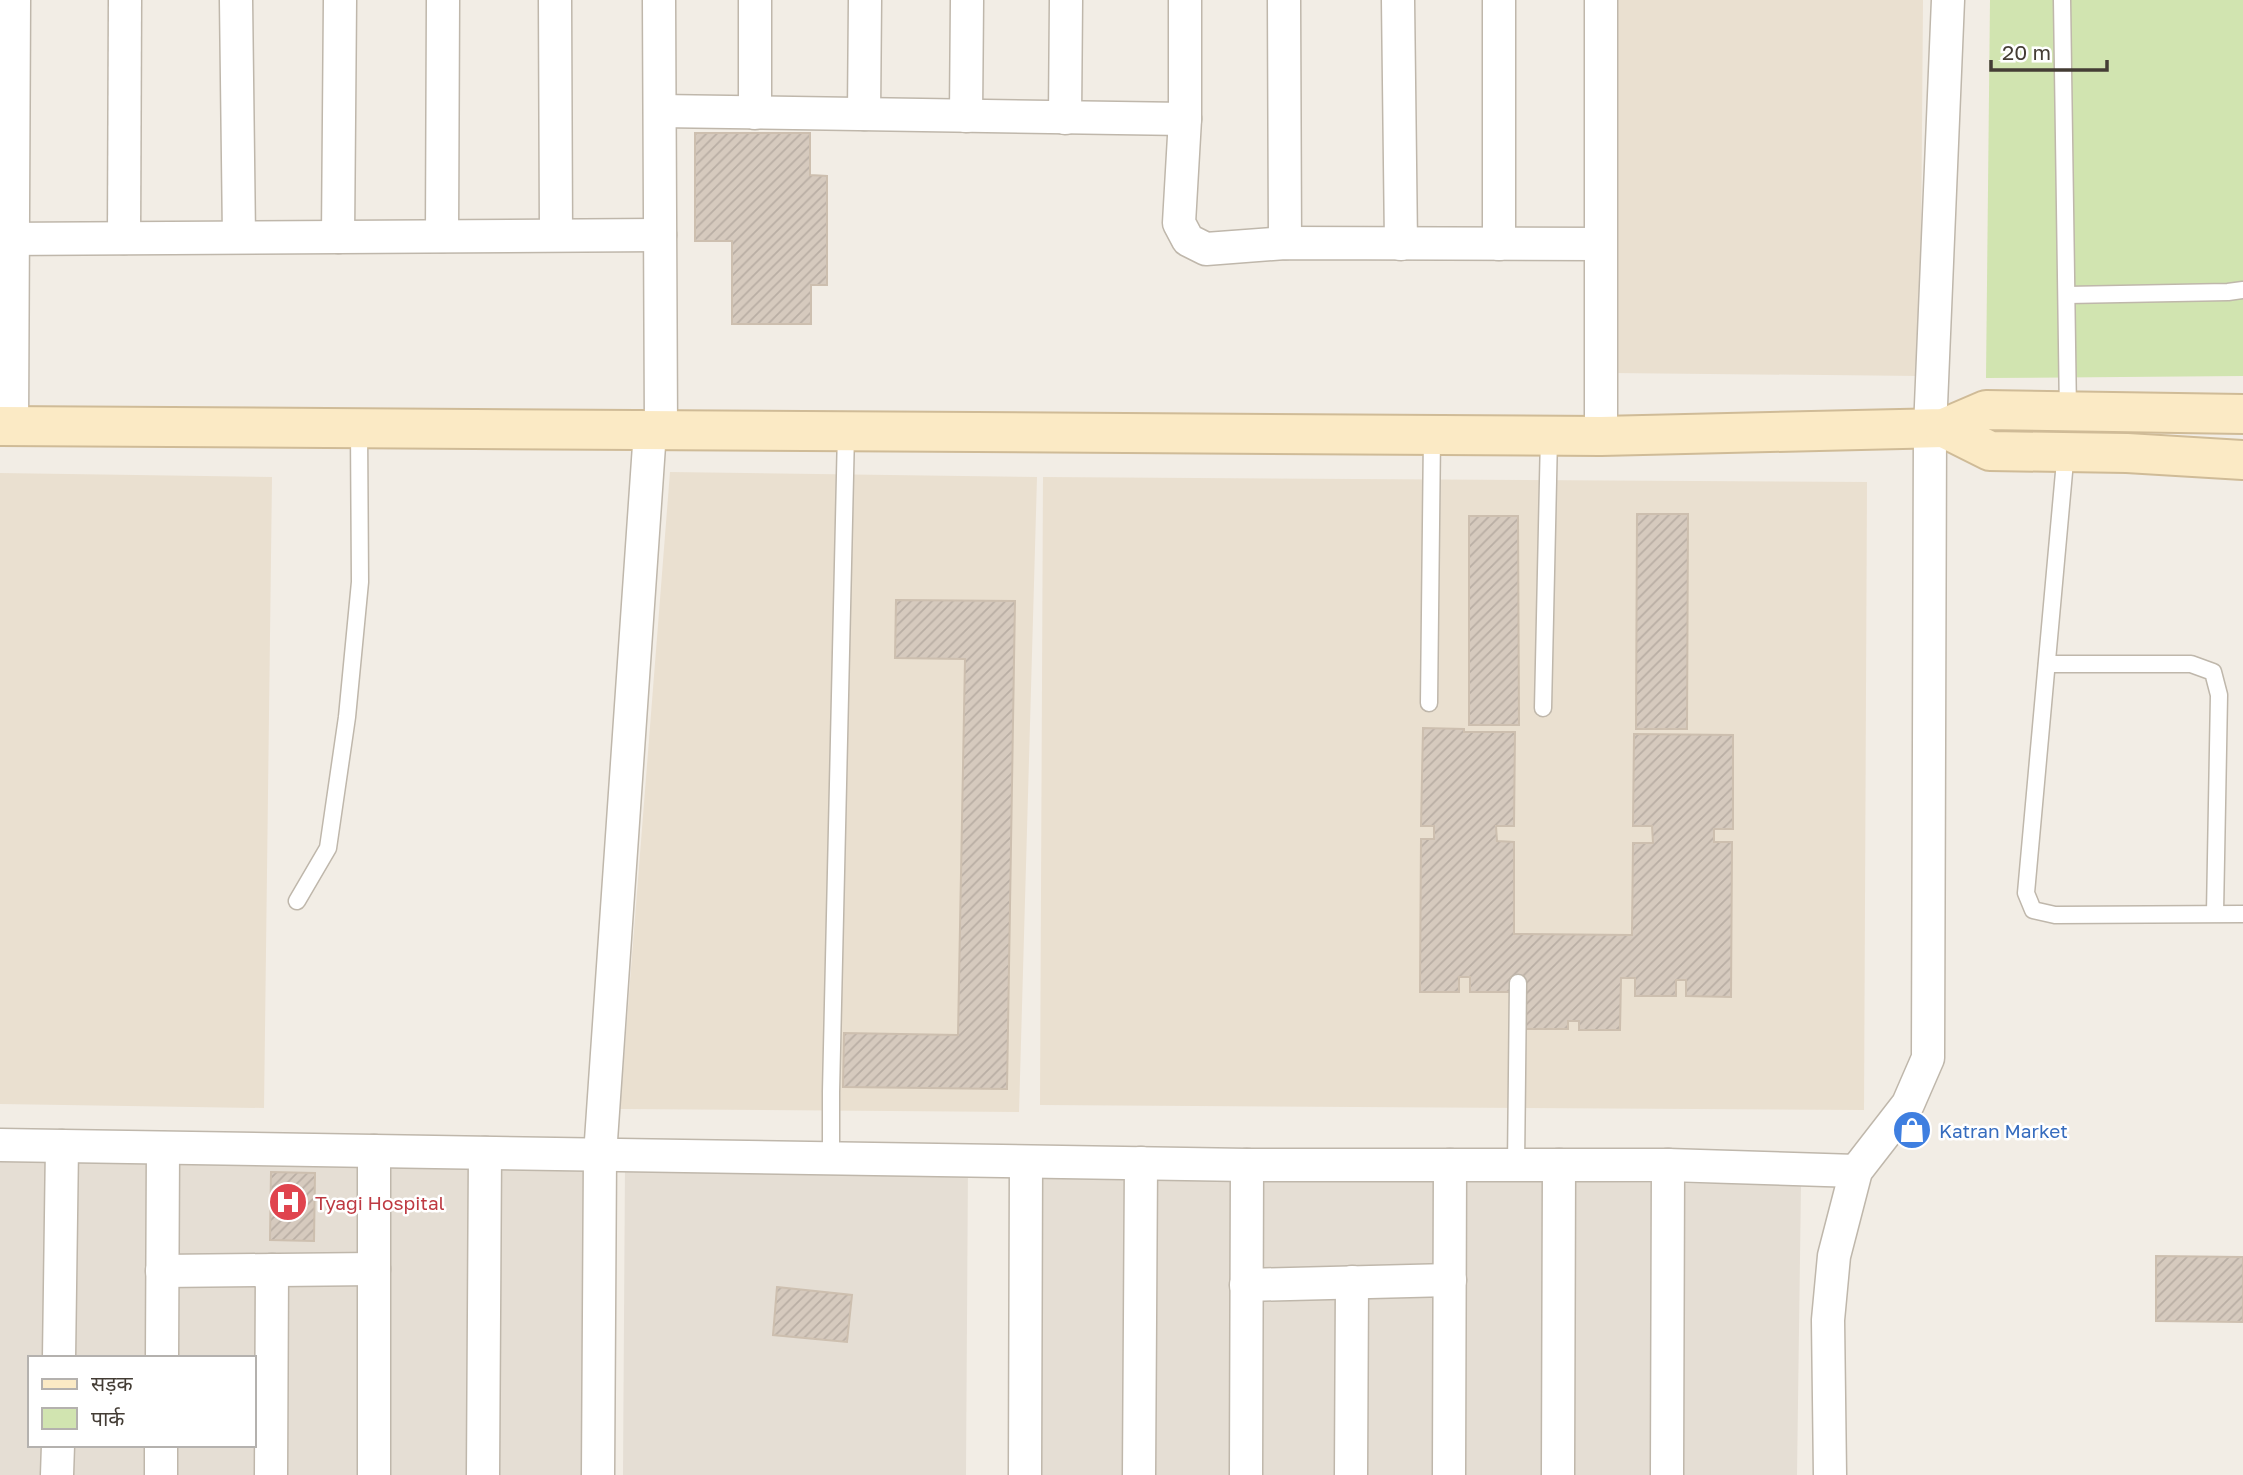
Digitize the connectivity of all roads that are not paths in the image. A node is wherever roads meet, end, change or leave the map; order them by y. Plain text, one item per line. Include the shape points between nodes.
1 (13, 0) edge
2 (124, 0) edge
3 (236, 0) edge
4 (340, 0) edge
5 (443, 0) edge
6 (555, 0) edge
7 (659, 0) edge
8 (755, 0) edge
9 (865, 0) edge
10 (967, 0) edge
11 (1066, 0) edge
12 (1185, 0) edge
13 (1284, 0) edge
14 (1398, 0) edge
15 (1499, 0) edge
16 (1601, 0) edge
17 (1948, 0) edge
18 (2062, 0) edge
19 (7, 108) edge
20 (660, 111) junction
21 (755, 113) junction
22 (864, 114) junction
23 (966, 116) junction
24 (1065, 118) junction
25 (1185, 119) junction
26 (660, 234) junction
27 (556, 235) junction
28 (442, 236) junction
29 (239, 237) junction
30 (338, 237) junction
31 (124, 238) junction
32 (6, 239) edge
33 (1284, 243) junction
34 (1401, 244) junction
35 (1499, 244) junction
36 (1600, 244) junction
37 (2243, 290) edge
38 (2067, 295) junction
39 (2243, 414) edge
40 (6, 426) edge
41 (1937, 428) junction
42 (359, 429) junction
43 (655, 430) junction
44 (846, 432) junction
45 (2067, 432) junction
46 (1432, 435) junction
47 (1549, 436) junction
48 (1601, 436) junction
49 (2243, 460) edge
50 (2048, 664) junction
51 (1429, 703) dead end
52 (1543, 708) dead end
53 (297, 901) dead end
54 (2215, 913) junction
55 (2243, 914) edge
56 (1518, 983) dead end
57 (0, 1145) edge
58 (62, 1146) junction
59 (163, 1148) junction
60 (374, 1152) junction
61 (485, 1153) junction
62 (600, 1155) junction
63 (831, 1158) junction
64 (1026, 1162) junction
65 (1141, 1163) junction
66 (1247, 1165) junction
67 (1559, 1165) junction
68 (1668, 1165) junction
69 (1450, 1166) junction
70 (1516, 1166) junction
71 (1856, 1171) junction
72 (374, 1269) junction
73 (272, 1270) junction
74 (162, 1271) junction
75 (1450, 1280) junction
76 (1352, 1282) junction
77 (1246, 1284) junction
78 (59, 1356) edge
79 (162, 1356) edge
80 (58, 1447) edge
81 (161, 1447) edge
82 (58, 1475) edge
83 (161, 1475) edge
84 (271, 1475) edge
85 (374, 1475) edge
86 (484, 1475) edge
87 (598, 1475) edge
88 (1026, 1475) edge
89 (1139, 1475) edge
90 (1246, 1475) edge
91 (1352, 1475) edge
92 (1449, 1475) edge
93 (1558, 1475) edge
94 (1667, 1475) edge
95 (1830, 1475) edge

1 - 19 street
2 - 31 street
3 - 29 street
4 - 30 street
5 - 28 street
6 - 27 street
7 - 20 street
8 - 21 street
9 - 22 street
10 - 23 street
11 - 24 street
12 - 25 street
13 - 33 street
14 - 34 street
15 - 35 street
16 - 36 street
17 - 41 street
18 - 38 lane
19 - 32 street
20 - 21 street
20 - 26 street
21 - 22 street
22 - 23 street
23 - 24 street
24 - 25 street
25 - 33 street via 1179,223 1188,240 1206,249
26 - 27 street
26 - 43 street
27 - 28 street
28 - 30 street
29 - 30 street
29 - 31 street
31 - 32 street
32 - 40 street
33 - 34 street
34 - 35 street
35 - 36 street
36 - 48 street
37 - 38 lane
38 - 45 lane
39 - 45 street
40 - 42 street
41 - 45 street via 1986,410
41 - 48 street
41 - 71 street via 1928,1058 1908,1104
42 - 43 street
42 - 53 lane via 360,582 347,717 328,848
43 - 44 street
43 - 62 street
44 - 46 street
44 - 63 lane
45 - 49 street
45 - 50 lane
46 - 47 street
46 - 51 lane
47 - 48 street
47 - 52 lane
50 - 54 lane via 2191,664 2213,672 2219,695
50 - 54 lane via 2026,893 2033,910 2055,915
54 - 55 lane
56 - 70 lane
57 - 58 street
58 - 59 street
58 - 78 street
59 - 60 street
59 - 74 street
60 - 61 street
60 - 72 street
61 - 62 street
61 - 86 street
62 - 63 street
62 - 87 street
63 - 64 street
64 - 65 street
64 - 88 street
65 - 66 street
65 - 89 street
66 - 69 street
66 - 77 street
67 - 68 street
67 - 70 street
67 - 93 street
68 - 71 street
68 - 94 street
69 - 70 street
69 - 75 street
71 - 95 street via 1834,1256 1828,1320
72 - 73 street
72 - 85 street
73 - 74 street
73 - 84 street
74 - 79 street
75 - 76 street
75 - 92 street
76 - 77 street
76 - 91 street
77 - 90 street
80 - 82 street
81 - 83 street

